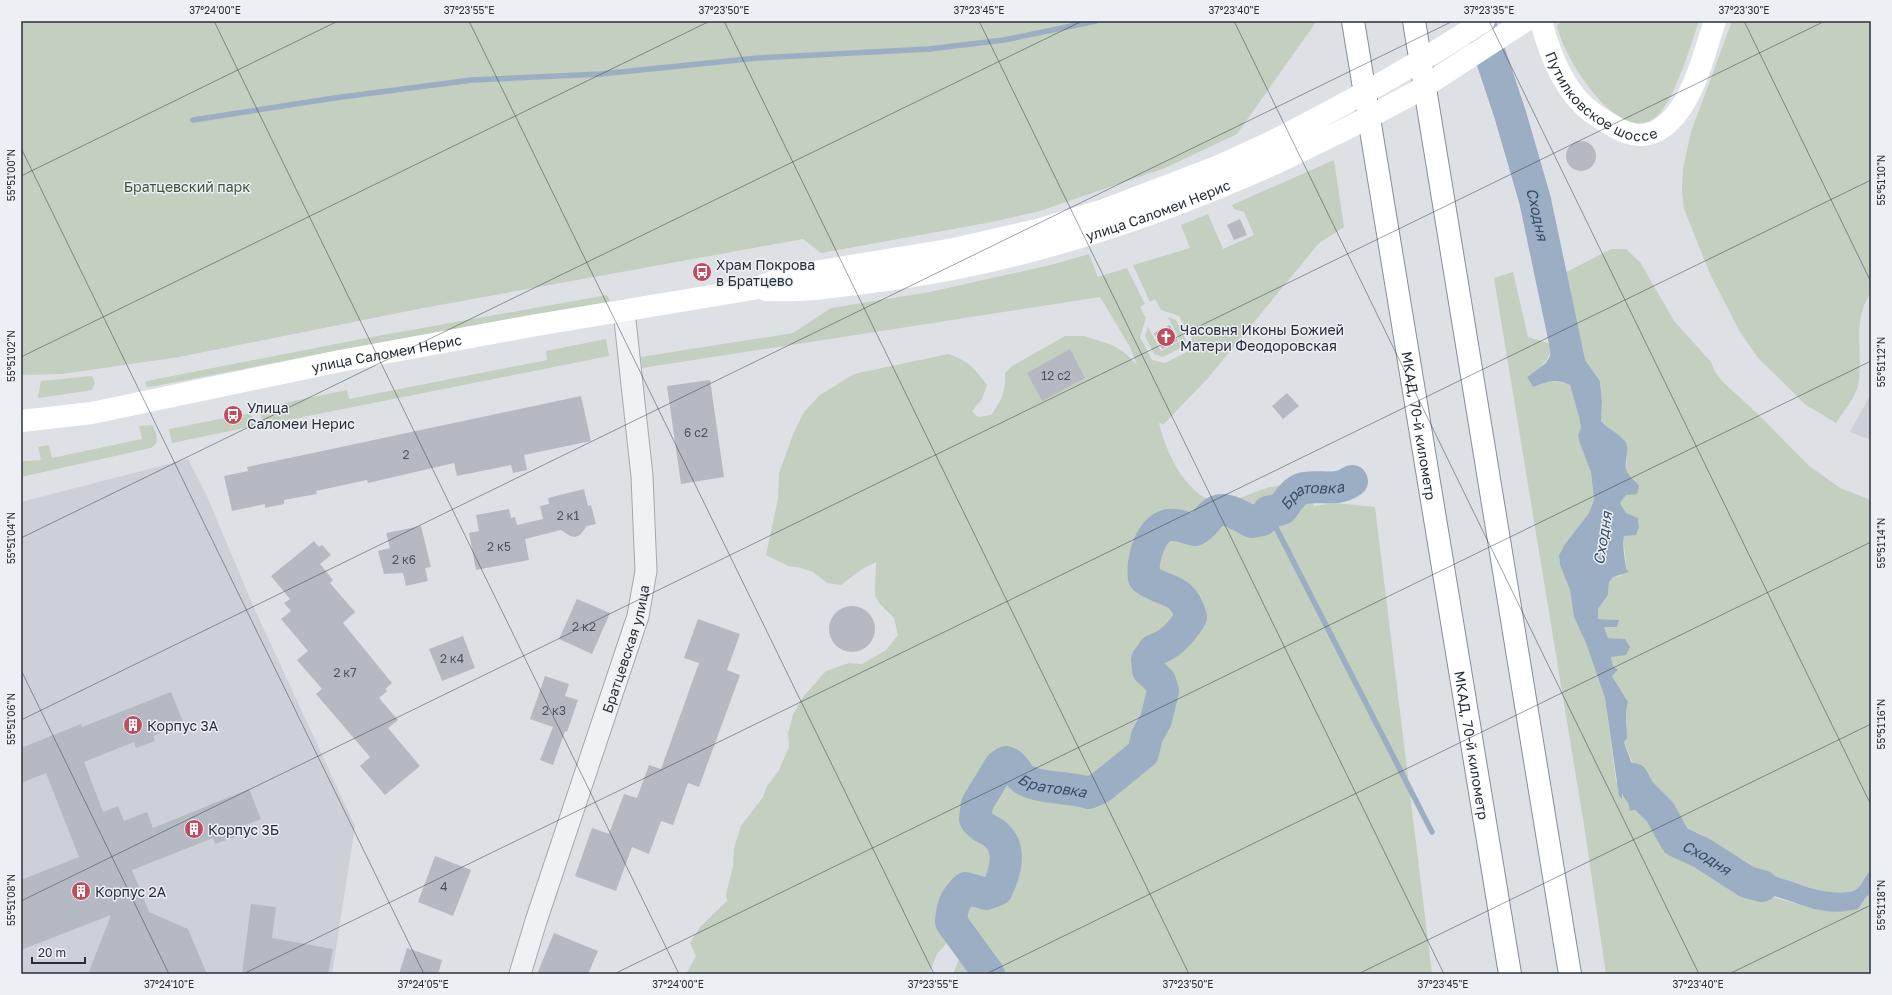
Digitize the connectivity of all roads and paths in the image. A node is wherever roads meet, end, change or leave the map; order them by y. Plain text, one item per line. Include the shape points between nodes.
1 (1354, 21) edge
2 (1414, 21) edge
3 (1484, 21) edge
4 (1525, 21) edge
5 (1540, 21) edge
6 (1715, 21) edge
7 (753, 289) junction
8 (624, 311) junction
9 (21, 421) edge
10 (520, 974) edge
11 (1510, 974) edge
12 (1570, 974) edge

1 - 11 main road, МКАД, 70-й километр
2 - 12 main road
3 - 7 main road, улица Саломеи Нерис, bridge via 1403,72 1269,143 1171,185 1104,210 1037,230 954,249 790,276
4 - 7 main road, улица Саломеи Нерис, bridge via 1416,92 1352,126 1218,189 1148,216 1066,242 989,262 910,277 793,291
5 - 6 main road, Путилковское шоссе via 1561,74 1574,94 1589,110 1621,131 1635,136 1654,133 1678,112 1690,92
7 - 8 main road, улица Саломеи Нерис
8 - 9 main road, улица Саломеи Нерис via 348,360 92,413
8 - 10 street, Братцевская улица via 642,476 646,571 638,616

